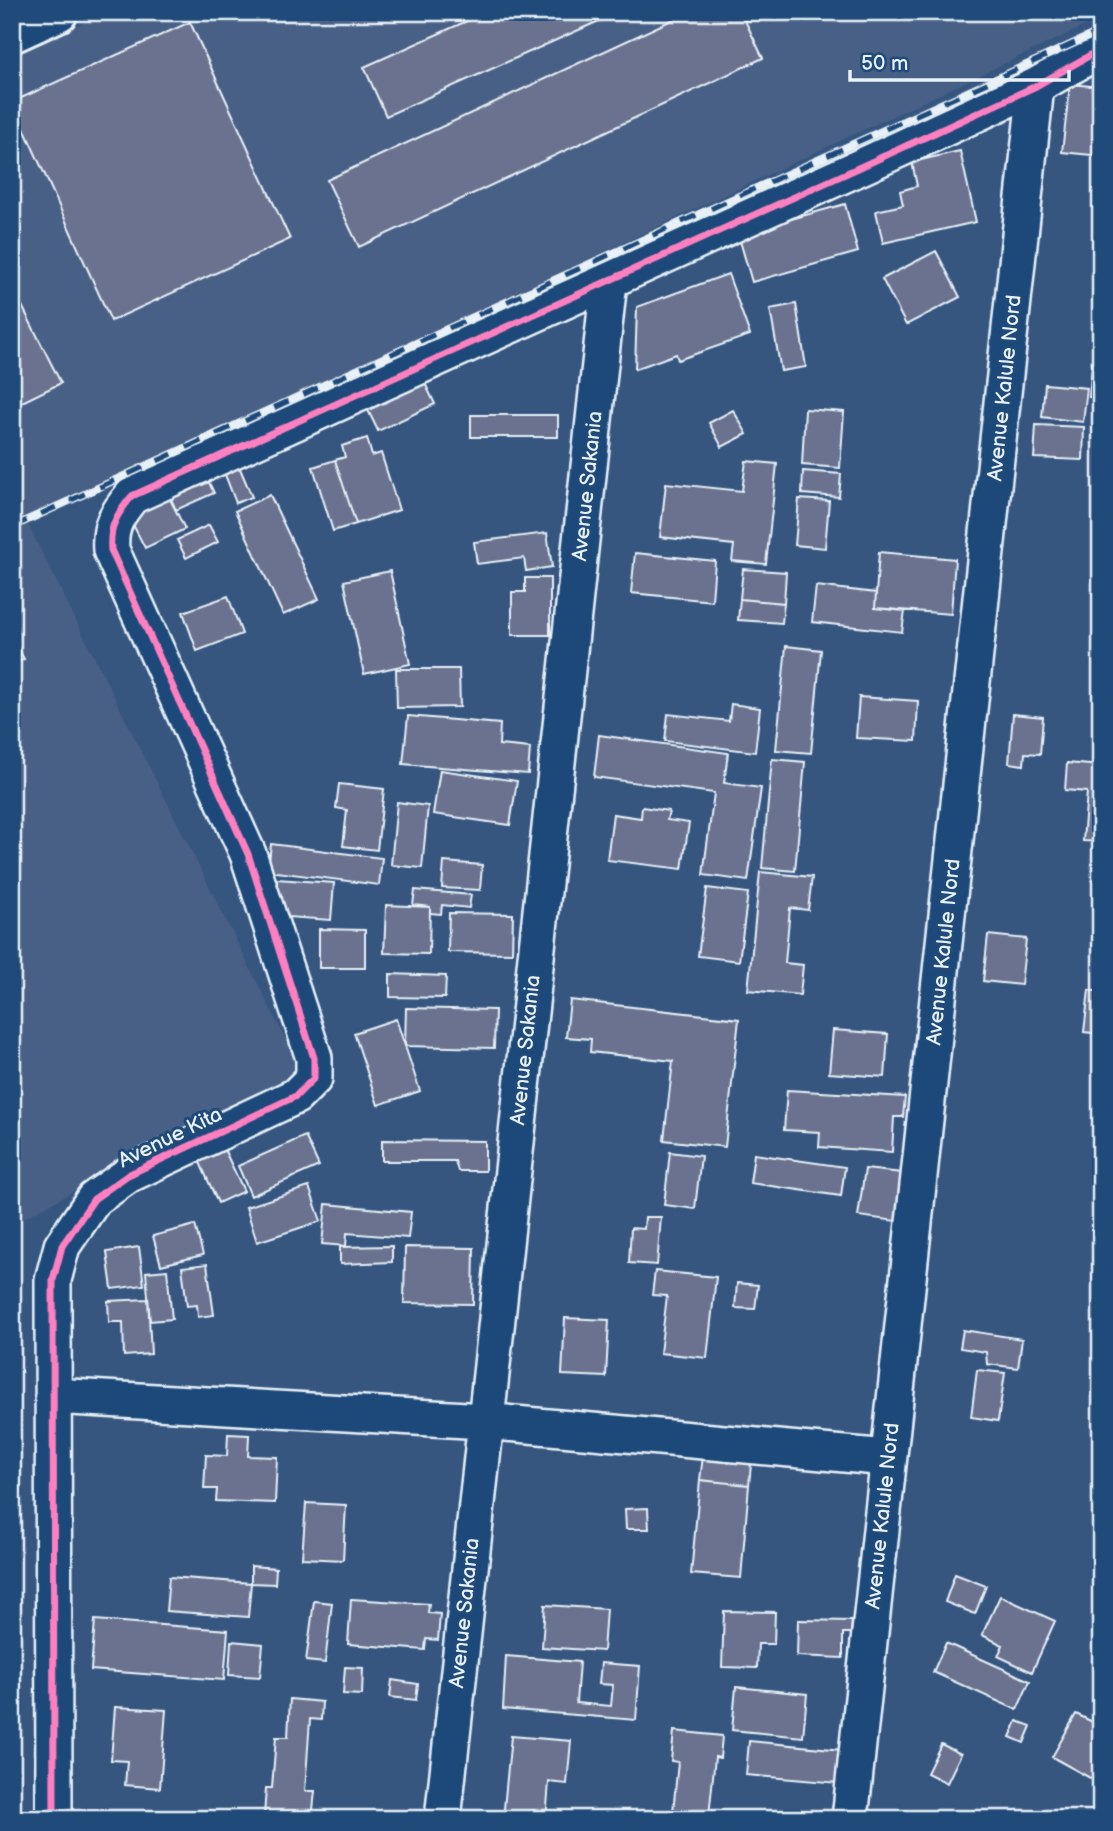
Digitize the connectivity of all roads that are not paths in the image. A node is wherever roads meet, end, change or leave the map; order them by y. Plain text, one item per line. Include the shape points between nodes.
1 (58, 12) edge
2 (12, 33) edge
3 (1101, 50) edge
4 (1036, 86) junction
5 (610, 281) junction
6 (54, 1396) junction
7 (484, 1421) junction
8 (888, 1458) junction
9 (54, 1819) edge
10 (443, 1819) edge
11 (850, 1819) edge

1 - 2 street
3 - 4 street, Avenue Kita
4 - 5 street, Avenue Kita
4 - 8 street, Avenue Kalule Nord
5 - 6 street, Avenue Kita via 132,496 115,517 109,534 111,550 248,854 314,1058 314,1078 296,1096 128,1175 94,1199 62,1246 53,1280
5 - 7 street, Avenue Sakania
6 - 7 street
6 - 9 street, Avenue Kita
7 - 8 street
7 - 10 street, Avenue Sakania
8 - 11 street, Avenue Kalule Nord

